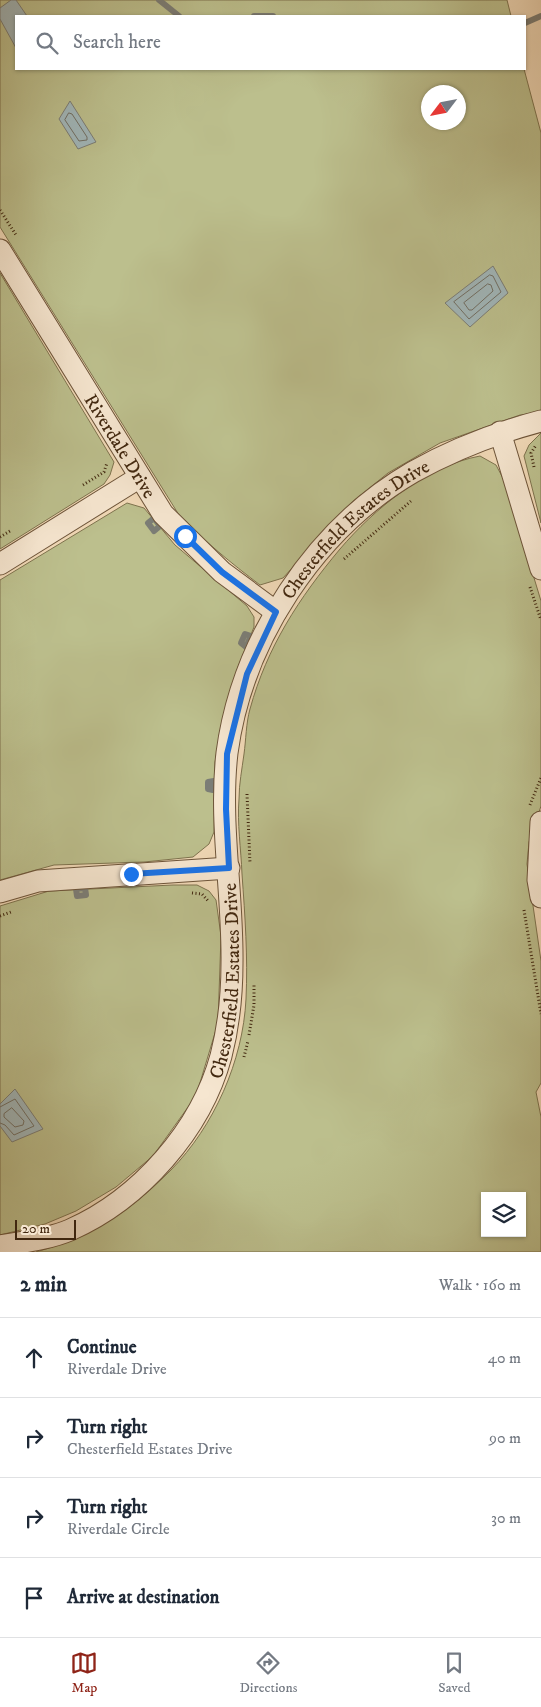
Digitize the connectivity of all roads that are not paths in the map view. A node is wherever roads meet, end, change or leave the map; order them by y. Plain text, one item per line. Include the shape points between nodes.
1 (0, 250) edge
2 (541, 420) edge
3 (500, 432) junction
4 (140, 477) junction
5 (0, 564) edge
6 (534, 574) edge
7 (276, 612) junction
8 (541, 822) edge
9 (229, 868) junction
10 (0, 892) edge
11 (541, 897) edge
12 (0, 1246) edge

1 - 4 street, Riverdale Drive
2 - 3 street, Chesterfield Estates Drive
3 - 6 street
3 - 7 street, Chesterfield Estates Drive via 426,465 372,501 337,532 303,572
4 - 5 street
4 - 7 street, Riverdale Drive via 169,520 222,572
7 - 9 street, Chesterfield Estates Drive via 247,674 227,754
8 - 11 street via 538,880
9 - 10 street via 38,881
9 - 12 street, Chesterfield Estates Drive via 230,1009 220,1058 205,1097 187,1130 162,1162 102,1212 69,1230

